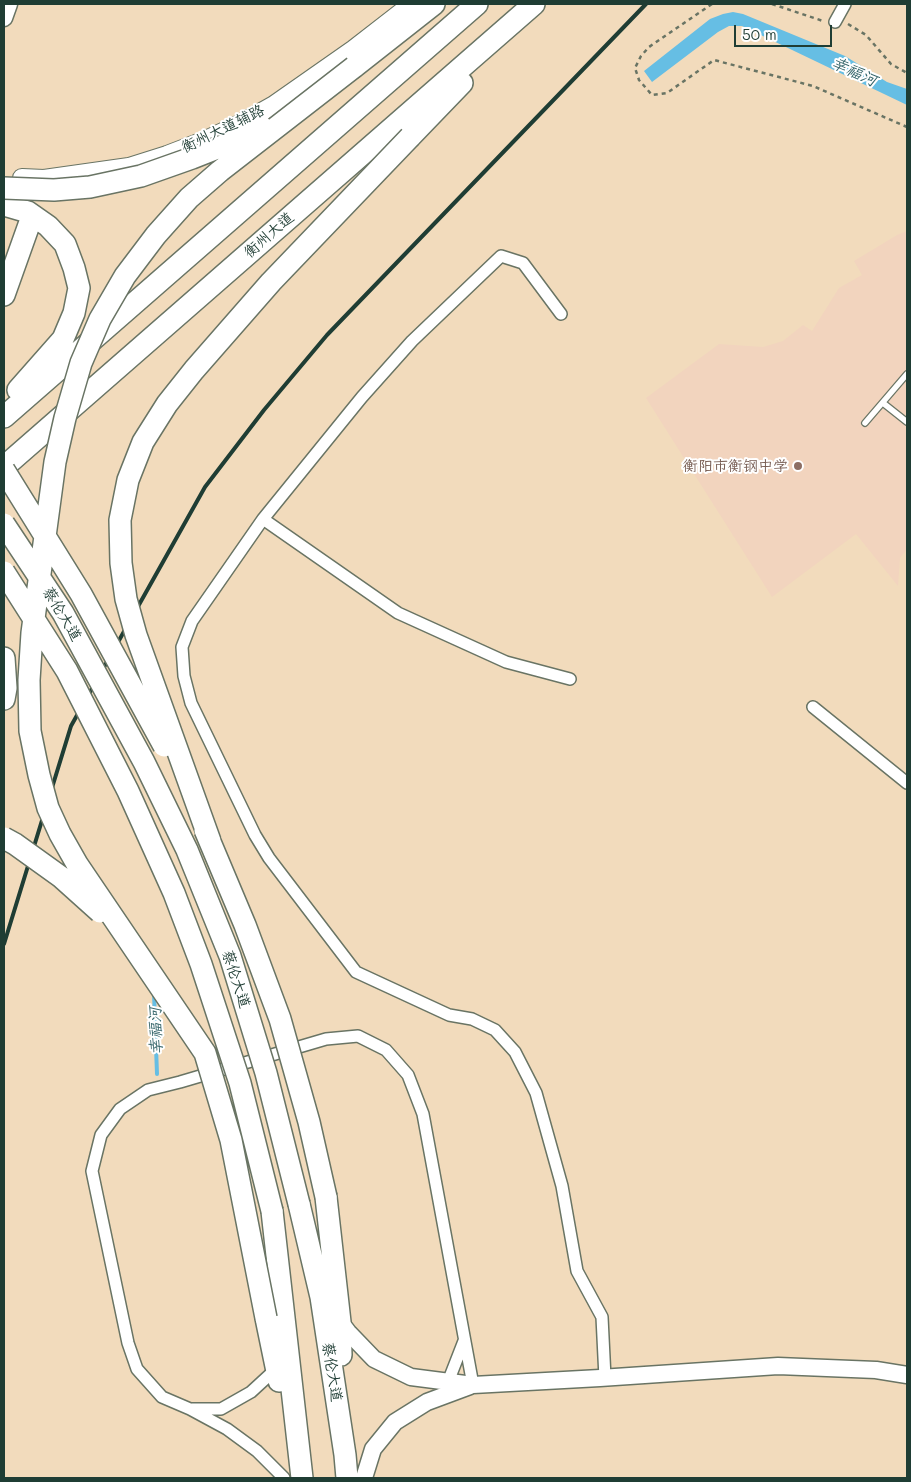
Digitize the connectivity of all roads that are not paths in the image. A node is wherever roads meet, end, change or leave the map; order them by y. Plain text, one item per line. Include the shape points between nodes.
1 (9, 4) edge
2 (412, 4) edge
3 (434, 4) edge
4 (477, 4) edge
5 (534, 4) edge
6 (539, 4) edge
7 (845, 4) edge
8 (4, 18) edge
9 (836, 22) dead end
10 (354, 66) junction
11 (4, 178) edge
12 (4, 188) edge
13 (4, 205) edge
14 (30, 222) dead end
15 (4, 295) edge
16 (562, 314) dead end
17 (907, 374) edge
18 (883, 402) junction
19 (4, 405) edge
20 (4, 417) edge
21 (907, 422) edge
22 (865, 423) dead end
23 (4, 468) edge
24 (263, 519) junction
25 (4, 524) edge
26 (4, 572) edge
27 (4, 658) edge
28 (570, 679) dead end
29 (4, 699) edge
30 (814, 707) dead end
31 (907, 783) edge
32 (4, 838) edge
33 (210, 841) junction
34 (134, 947) junction
35 (278, 1254) junction
36 (321, 1297) junction
37 (340, 1322) junction
38 (464, 1340) junction
39 (276, 1369) junction
40 (907, 1375) edge
41 (605, 1378) junction
42 (448, 1382) junction
43 (472, 1385) junction
44 (190, 1409) junction
45 (345, 1455) junction
46 (284, 1478) edge
47 (297, 1478) edge
48 (302, 1478) edge
49 (347, 1478) edge
50 (364, 1478) edge

1 - 8 street
2 - 11 main road, 衡州大道辅路 via 274,104 224,132 167,156 41,189
3 - 10 highway
4 - 20 highway
5 - 23 highway, 衡州大道
6 - 33 highway, bridge via 271,282 194,370 143,442 128,480 120,520 126,599
7 - 9 street
10 - 12 highway, bridge via 235,140 141,176 90,187 54,190
10 - 34 highway, bridge via 189,198 156,235 125,276 100,319 81,363 64,418 32,633 30,731 48,808 60,834
13 - 19 highway via 28,212 65,244 79,288 74,313 63,339
14 - 15 highway
16 - 24 street via 523,263 501,256 412,341
17 - 18 lane
18 - 21 lane
18 - 22 lane
23 - 33 highway, bridge via 81,594 162,742
24 - 28 street via 398,613 506,662
24 - 41 street via 192,621 185,638 182,647 184,676 191,702 269,858 356,972 449,1015 472,1018 495,1030 515,1052 536,1093 562,1186 577,1272 602,1317
25 - 36 highway, 蔡伦大道, bridge via 63,613 144,762 187,850 233,965 266,1073
26 - 35 highway, 蔡伦大道, bridge via 67,671 128,791 174,893 240,1083 272,1211
27 - 29 highway
30 - 31 street
32 - 34 highway, bridge via 61,877
33 - 37 highway, bridge via 280,1019 309,1122 326,1197
34 - 39 highway, bridge via 205,1053 231,1140
35 - 39 highway
35 - 48 highway, 蔡伦大道
36 - 37 street
36 - 45 highway, 蔡伦大道
37 - 42 street via 374,1359 411,1377
37 - 45 highway
38 - 42 street
38 - 43 street
38 - 44 street via 423,1114 408,1075 386,1050 358,1036 326,1039 148,1090 120,1109 101,1135 92,1171 128,1343 137,1369 162,1397
39 - 44 street via 251,1392 221,1409
39 - 47 highway
40 - 41 street via 876,1370 778,1366
41 - 43 street
42 - 43 street
43 - 50 street via 427,1402 395,1422 372,1449
44 - 46 street via 227,1429 257,1451
45 - 49 highway, 蔡伦大道

